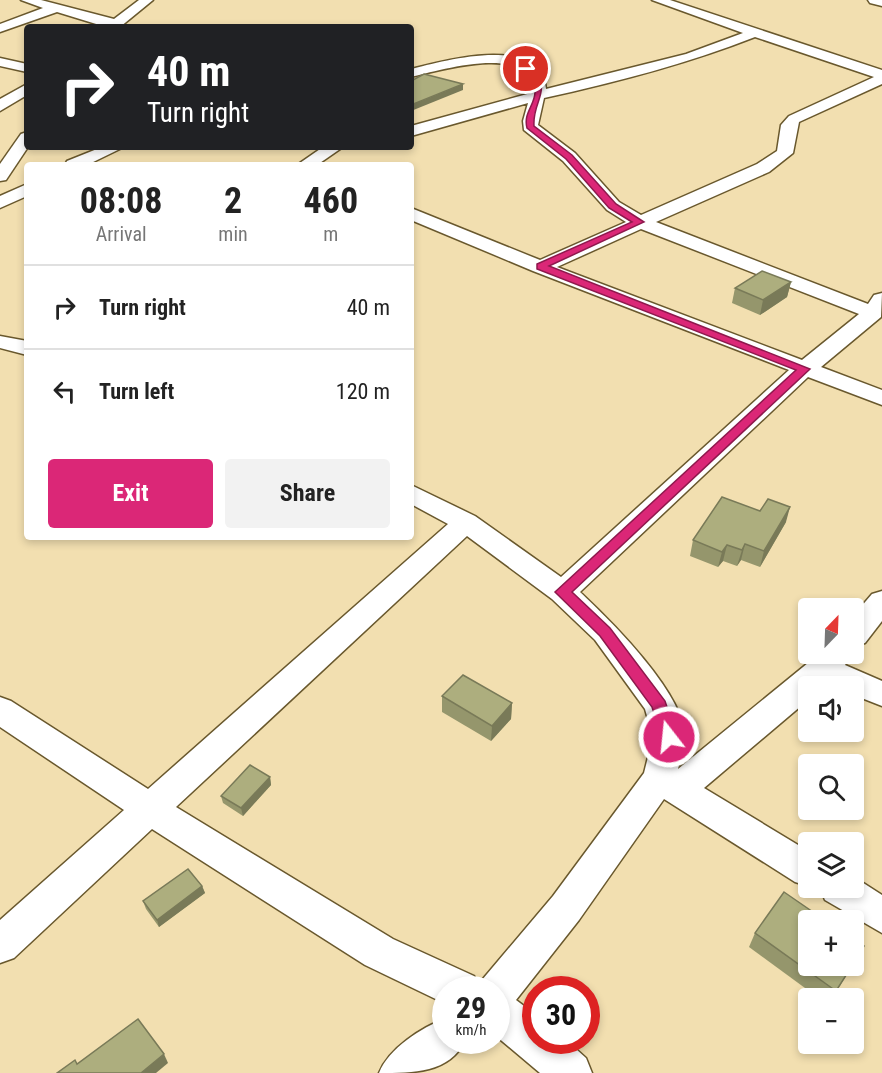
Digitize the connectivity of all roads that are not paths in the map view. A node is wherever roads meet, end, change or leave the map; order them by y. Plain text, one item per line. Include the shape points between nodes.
1 (27, 0) edge
2 (147, 0) edge
3 (658, 0) edge
4 (875, 0) edge
5 (882, 2) edge
6 (56, 8) junction
7 (108, 24) edge
8 (117, 24) edge
9 (0, 28) edge
10 (756, 32) junction
11 (0, 62) edge
12 (24, 67) edge
13 (414, 72) edge
14 (882, 77) edge
15 (24, 90) edge
16 (539, 95) junction
17 (0, 106) edge
18 (24, 110) edge
19 (414, 130) edge
20 (24, 141) edge
21 (109, 150) edge
22 (328, 150) edge
23 (80, 162) edge
24 (307, 162) edge
25 (0, 176) edge
26 (24, 191) edge
27 (0, 203) edge
28 (414, 214) edge
29 (639, 222) junction
30 (540, 267) junction
31 (878, 306) edge
32 (0, 342) edge
33 (24, 347) edge
34 (804, 369) junction
35 (882, 398) edge
36 (414, 495) edge
37 (466, 522) junction
38 (562, 592) junction
39 (882, 601) edge
40 (864, 623) edge
41 (828, 664) edge
42 (834, 664) edge
43 (882, 693) edge
44 (0, 710) edge
45 (668, 784) junction
46 (150, 809) junction
47 (798, 864) edge
48 (854, 898) edge
49 (882, 915) edge
50 (0, 945) edge
51 (432, 977) edge
52 (510, 977) edge
53 (510, 1021) edge
54 (522, 1030) edge
55 (432, 1049) edge
56 (550, 1054) edge
57 (400, 1073) edge
58 (571, 1073) edge

1 - 6 street
2 - 8 street
3 - 10 street
4 - 5 street
6 - 7 street
6 - 9 street
10 - 14 street
10 - 16 street via 680,60
11 - 12 street
13 - 16 street via 470,59 506,60 536,78
14 - 29 street via 794,118 789,125 785,153 764,168
15 - 17 street
16 - 19 street
16 - 29 street via 529,116 530,127 569,157 613,206
17 - 18 street
20 - 25 street
21 - 23 street
22 - 24 street
26 - 27 street
28 - 30 street
29 - 30 street
29 - 31 street
30 - 34 street
31 - 34 street
32 - 33 street
34 - 35 street
34 - 38 street
36 - 37 street
37 - 38 street
37 - 46 street
38 - 45 street via 605,632 660,705 669,737
39 - 40 street
41 - 45 street
42 - 43 street
44 - 46 street
45 - 47 street
45 - 52 street
46 - 50 street
46 - 51 street via 379,952
48 - 49 street
53 - 54 street
55 - 57 street
56 - 58 street

